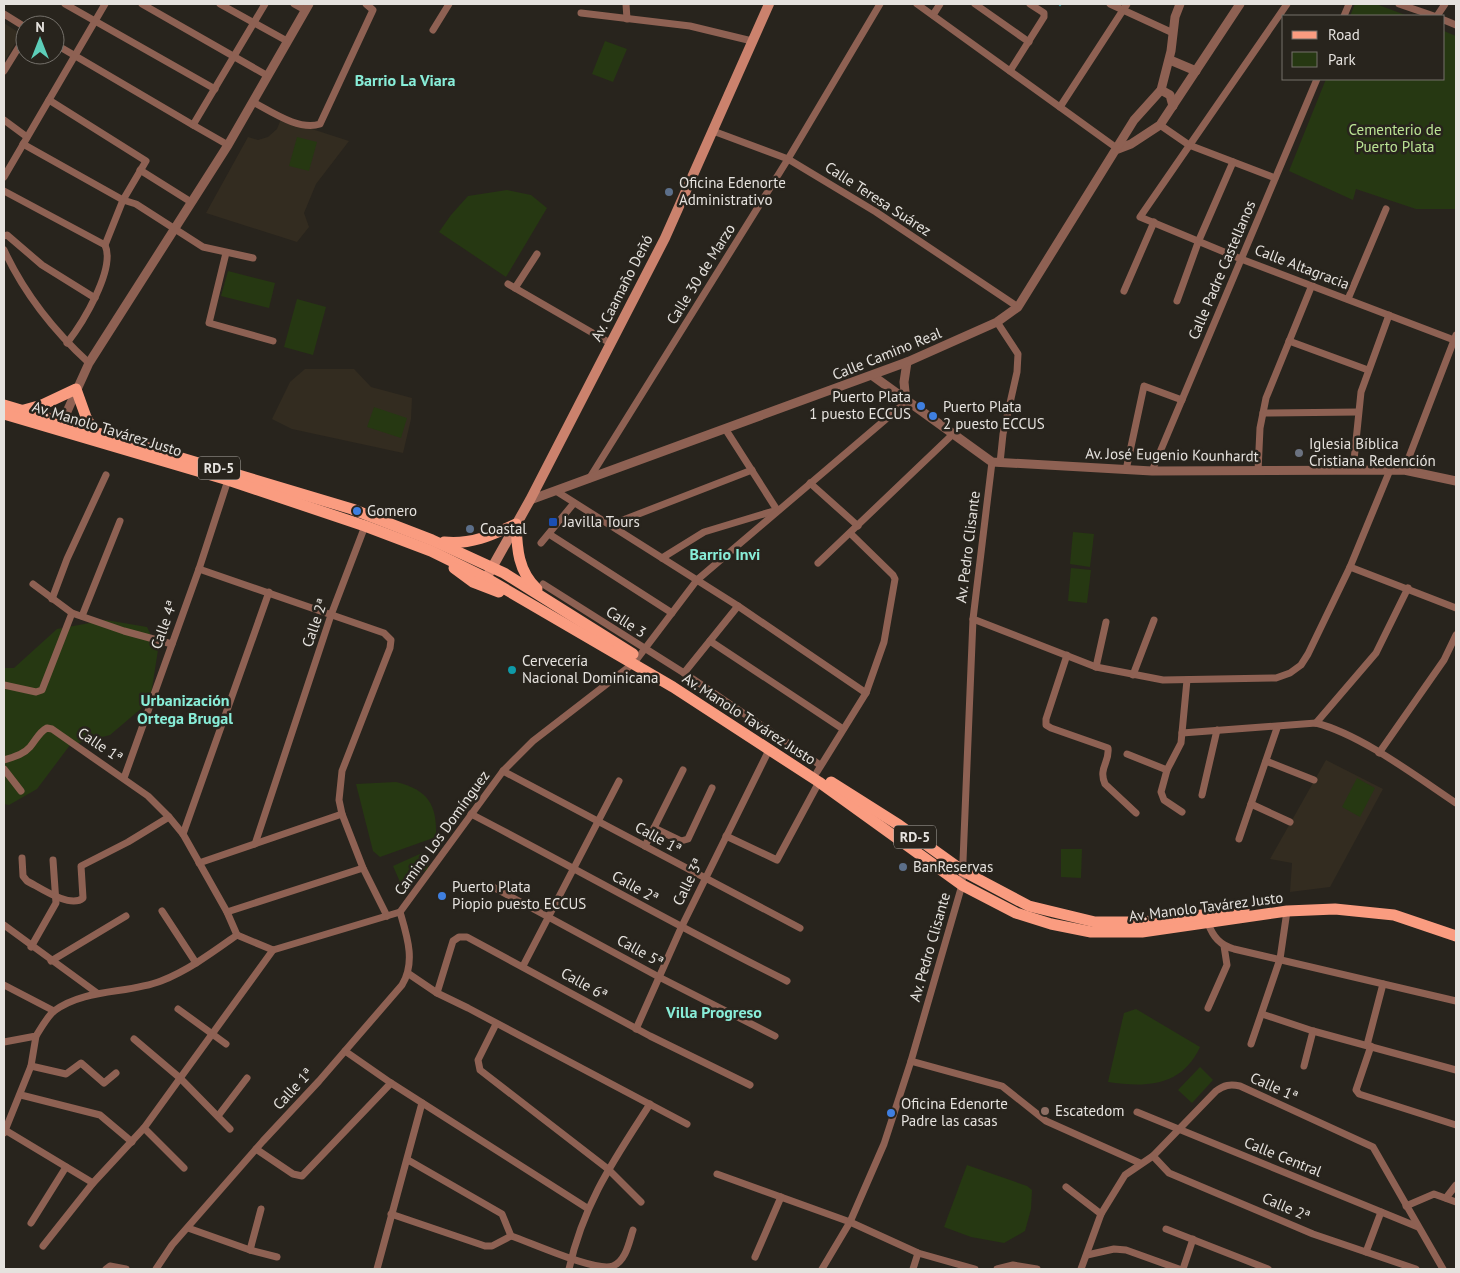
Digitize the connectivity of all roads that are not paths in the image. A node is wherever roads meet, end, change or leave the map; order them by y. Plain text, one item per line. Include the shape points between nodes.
1 (66, 4) edge
2 (106, 4) edge
3 (142, 4) edge
4 (220, 4) edge
5 (265, 4) edge
6 (294, 4) edge
7 (366, 4) edge
8 (449, 4) edge
9 (626, 4) edge
10 (769, 4) edge
11 (880, 4) edge
12 (917, 4) edge
13 (940, 4) edge
14 (975, 4) edge
15 (1030, 4) edge
16 (1110, 4) edge
17 (1180, 4) edge
18 (1240, 4) edge
19 (1287, 4) edge
20 (1399, 4) edge
21 (1445, 4) edge
22 (307, 7) edge
23 (1126, 7) edge
24 (581, 13) dead end
25 (4, 14) edge
26 (933, 15) junction
27 (1433, 15) edge
28 (1437, 15) edge
29 (627, 19) junction
30 (15, 21) edge
31 (96, 21) junction
32 (254, 24) junction
33 (432, 30) dead end
34 (1173, 33) junction
35 (287, 41) junction
36 (752, 41) junction
37 (1029, 42) junction
38 (65, 50) edge
39 (15, 54) edge
40 (75, 56) junction
41 (234, 57) junction
42 (1170, 60) junction
43 (4, 71) edge
44 (1010, 71) junction
45 (1196, 71) junction
46 (268, 76) junction
47 (1317, 80) edge
48 (216, 89) junction
49 (1161, 90) junction
50 (49, 100) junction
51 (253, 102) junction
52 (1173, 106) junction
53 (1060, 107) junction
54 (4, 120) edge
55 (194, 125) junction
56 (1160, 125) junction
57 (713, 131) junction
58 (27, 137) junction
59 (23, 144) junction
60 (1189, 144) junction
61 (228, 145) junction
62 (1118, 149) junction
63 (788, 159) junction
64 (1233, 162) junction
65 (140, 170) junction
66 (4, 177) edge
67 (1275, 178) junction
68 (4, 191) edge
69 (123, 200) junction
70 (191, 202) junction
71 (1386, 209) dead end
72 (1154, 222) junction
73 (174, 227) junction
74 (4, 236) edge
75 (1198, 240) junction
76 (105, 245) junction
77 (4, 250) edge
78 (226, 253) junction
79 (537, 254) dead end
80 (253, 258) dead end
81 (1241, 259) junction
82 (508, 284) dead end
83 (1312, 285) junction
84 (515, 288) junction
85 (1124, 292) dead end
86 (95, 298) junction
87 (1348, 299) junction
88 (1177, 301) dead end
89 (1018, 307) junction
90 (1389, 314) junction
91 (997, 322) junction
92 (1455, 338) edge
93 (273, 341) dead end
94 (1289, 341) junction
95 (67, 343) junction
96 (610, 343) junction
97 (907, 362) junction
98 (89, 363) junction
99 (1368, 370) junction
100 (873, 376) junction
101 (76, 389) junction
102 (1182, 400) junction
103 (906, 402) junction
104 (4, 405) edge
105 (22, 410) junction
106 (1358, 412) junction
107 (4, 414) edge
108 (1263, 414) junction
109 (60, 425) junction
110 (726, 430) junction
111 (94, 432) junction
112 (952, 435) junction
113 (996, 462) junction
114 (752, 470) junction
115 (1126, 470) junction
116 (1353, 470) junction
117 (1390, 470) junction
118 (1404, 470) junction
119 (1152, 471) junction
120 (1258, 471) junction
121 (106, 476) dead end
122 (588, 479) junction
123 (228, 480) junction
124 (1456, 481) edge
125 (810, 483) junction
126 (556, 491) junction
127 (530, 500) junction
128 (574, 503) junction
129 (777, 510) junction
130 (120, 521) dead end
131 (516, 524) junction
132 (365, 526) junction
133 (858, 526) junction
134 (617, 530) junction
135 (549, 534) junction
136 (851, 534) junction
137 (432, 540) junction
138 (541, 543) dead end
139 (442, 556) junction
140 (662, 558) junction
141 (818, 563) dead end
142 (492, 567) junction
143 (1350, 567) junction
144 (199, 569) junction
145 (486, 578) junction
146 (697, 580) junction
147 (33, 584) dead end
148 (543, 584) dead end
149 (1408, 588) junction
150 (269, 592) junction
151 (546, 598) junction
152 (52, 599) junction
153 (522, 599) junction
154 (738, 606) junction
155 (1456, 608) edge
156 (72, 613) junction
157 (672, 613) junction
158 (331, 615) junction
159 (82, 616) junction
160 (973, 620) junction
161 (1154, 620) dead end
162 (1106, 622) dead end
163 (1456, 635) edge
164 (710, 641) junction
165 (172, 644) junction
166 (1068, 655) junction
167 (639, 657) junction
168 (1096, 667) junction
169 (684, 674) junction
170 (1133, 675) junction
171 (1187, 680) junction
172 (4, 685) edge
173 (866, 693) junction
174 (1316, 723) junction
175 (1277, 728) junction
176 (844, 729) junction
177 (1217, 730) junction
178 (1182, 733) junction
179 (769, 750) junction
180 (1378, 753) junction
181 (1127, 754) dead end
182 (4, 760) edge
183 (1266, 761) junction
184 (4, 769) edge
185 (683, 770) dead end
186 (1167, 770) junction
187 (503, 771) junction
188 (819, 773) junction
189 (124, 778) junction
190 (1314, 780) dead end
191 (619, 781) dead end
192 (712, 788) dead end
193 (21, 791) dead end
194 (1202, 795) dead end
195 (1446, 797) junction
196 (1456, 797) edge
197 (1456, 803) edge
198 (1251, 804) junction
199 (1182, 812) dead end
200 (1136, 813) dead end
201 (342, 814) junction
202 (471, 814) junction
203 (169, 817) junction
204 (598, 820) junction
205 (1290, 822) dead end
206 (654, 828) junction
207 (183, 834) junction
208 (726, 836) junction
209 (1240, 839) dead end
210 (255, 844) junction
211 (645, 846) junction
212 (22, 858) dead end
213 (53, 860) dead end
214 (199, 863) junction
215 (363, 868) junction
216 (574, 868) junction
217 (963, 871) junction
218 (705, 879) junction
219 (962, 885) junction
220 (493, 887) dead end
221 (56, 896) junction
222 (162, 911) dead end
223 (1286, 911) junction
224 (227, 912) junction
225 (400, 912) junction
226 (126, 916) dead end
227 (387, 916) junction
228 (550, 917) junction
229 (1208, 923) junction
230 (4, 925) edge
231 (681, 928) junction
232 (800, 928) dead end
233 (1456, 928) edge
234 (237, 935) junction
235 (1456, 936) edge
236 (1224, 946) junction
237 (31, 947) junction
238 (273, 950) junction
239 (1280, 959) junction
240 (51, 961) junction
241 (196, 963) junction
242 (523, 966) junction
243 (409, 974) junction
244 (659, 977) junction
245 (786, 981) dead end
246 (1383, 984) junction
247 (4, 985) edge
248 (97, 993) junction
249 (437, 994) junction
250 (1456, 1001) edge
251 (1208, 1008) dead end
252 (178, 1009) dead end
253 (54, 1011) junction
254 (1262, 1014) junction
255 (496, 1024) junction
256 (636, 1029) junction
257 (1313, 1031) junction
258 (213, 1033) junction
259 (36, 1036) junction
260 (775, 1036) dead end
261 (134, 1038) dead end
262 (4, 1042) edge
263 (226, 1044) dead end
264 (1251, 1044) dead end
265 (1369, 1046) junction
266 (345, 1051) junction
267 (912, 1062) junction
268 (31, 1066) junction
269 (1304, 1066) dead end
270 (1456, 1070) edge
271 (116, 1073) dead end
272 (180, 1078) junction
273 (247, 1078) dead end
274 (391, 1083) junction
275 (750, 1085) dead end
276 (21, 1095) junction
277 (422, 1103) junction
278 (650, 1104) junction
279 (1137, 1112) dead end
280 (218, 1116) junction
281 (687, 1124) dead end
282 (1456, 1126) edge
283 (144, 1128) junction
284 (230, 1128) dead end
285 (1177, 1129) junction
286 (4, 1132) edge
287 (132, 1142) junction
288 (256, 1148) junction
289 (1153, 1156) junction
290 (408, 1160) junction
291 (1140, 1163) junction
292 (66, 1167) junction
293 (184, 1168) dead end
294 (608, 1169) junction
295 (717, 1174) dead end
296 (93, 1182) junction
297 (1456, 1185) edge
298 (1066, 1187) dead end
299 (781, 1197) junction
300 (1446, 1198) junction
301 (641, 1202) dead end
302 (1456, 1202) edge
303 (1406, 1206) junction
304 (587, 1208) junction
305 (262, 1209) dead end
306 (1381, 1212) junction
307 (391, 1214) junction
308 (1101, 1214) junction
309 (850, 1222) junction
310 (31, 1223) dead end
311 (1418, 1227) junction
312 (188, 1228) junction
313 (1166, 1229) dead end
314 (633, 1230) dead end
315 (511, 1236) junction
316 (1194, 1239) junction
317 (43, 1246) dead end
318 (250, 1250) junction
319 (1366, 1252) junction
320 (918, 1253) junction
321 (1087, 1255) junction
322 (277, 1257) dead end
323 (755, 1257) dead end
324 (572, 1258) junction
325 (106, 1269) edge
326 (126, 1269) edge
327 (156, 1269) edge
328 (378, 1269) edge
329 (569, 1269) edge
330 (822, 1269) edge
331 (913, 1269) edge
332 (975, 1269) edge
333 (997, 1269) edge
334 (1037, 1269) edge
335 (1081, 1269) edge
336 (1179, 1269) edge
337 (1184, 1269) edge
338 (1268, 1269) edge
339 (1416, 1269) edge
340 (1443, 1269) edge

1 - 31 street
2 - 31 street
3 - 41 street
4 - 32 street
5 - 32 street
6 - 22 street
7 - 51 street via 374,10 320,124 302,125
8 - 33 street
9 - 29 street
10 - 36 main road, Av. Caamaño Deñó
11 - 63 street, Calle 30 de Marzo
12 - 26 street
13 - 26 street
14 - 37 street
15 - 37 street via 1045,15
16 - 23 street
17 - 34 street
18 - 45 street
19 - 60 street
20 - 27 street
21 - 28 street
22 - 35 street
23 - 34 street
23 - 53 street
24 - 29 street
25 - 30 street
26 - 44 street
29 - 36 street via 690,26
31 - 40 street
31 - 48 street
32 - 35 street
32 - 41 street
34 - 42 street
35 - 46 street
36 - 57 main road, Av. Caamaño Deñó
37 - 44 street
38 - 40 street
39 - 43 street
40 - 50 street
40 - 55 street
41 - 46 street
41 - 48 street
42 - 45 street
42 - 49 street
44 - 53 street
45 - 52 street
46 - 51 street
47 - 67 street, Calle Padre Castellanos
48 - 55 street
49 - 52 street via 1170,95
49 - 62 street, Calle Camino Real via 1134,120
50 - 58 street
50 - 65 street via 146,161
51 - 61 street
52 - 56 street
53 - 62 street
54 - 58 street
55 - 61 street
56 - 60 street
56 - 62 street
57 - 63 street, Calle Teresa Suárez
57 - 96 main road, Av. Caamaño Deñó via 665,238
58 - 59 street
59 - 66 street
59 - 69 street
60 - 64 street
60 - 72 street, Calle Altagracia via 1140,217
61 - 70 street
62 - 89 street, Calle Camino Real
63 - 89 street, Calle Teresa Suárez via 876,212
63 - 122 street, Calle 30 de Marzo
64 - 67 street
64 - 75 street
65 - 69 street
65 - 70 street
67 - 81 street, Calle Padre Castellanos
68 - 76 street
69 - 73 street via 136,204
69 - 76 street
70 - 73 street
71 - 87 street
72 - 75 street, Calle Altagracia
72 - 85 street
73 - 78 street via 203,246
73 - 98 street
74 - 86 street via 7,235 42,265
75 - 81 street, Calle Altagracia
75 - 88 street
76 - 86 street via 108,253
77 - 95 street via 37,305
78 - 80 street
78 - 93 street via 209,323
79 - 84 street
81 - 83 street, Calle Altagracia
81 - 102 street, Calle Padre Castellanos
82 - 84 street
83 - 87 street, Calle Altagracia
83 - 94 street
84 - 96 street
86 - 95 street via 84,322
87 - 90 street, Calle Altagracia
89 - 91 street, Calle Camino Real
90 - 92 street, Calle Altagracia
90 - 99 street
91 - 97 street, Calle Camino Real
91 - 113 street, Av. Pedro Clisante via 1018,354 1017,372
92 - 118 street
94 - 99 street
94 - 108 street via 1266,398
95 - 98 street
96 - 127 main road, Av. Caamaño Deñó
97 - 100 street, Calle Camino Real
97 - 103 street
98 - 101 street
99 - 106 street
100 - 103 street
100 - 110 street, Calle Camino Real
101 - 105 main road via 42,405
101 - 109 street
101 - 111 main road
102 - 115 street via 1144,386
102 - 119 street, Calle Padre Castellanos
103 - 112 street
103 - 125 street, Camino Los Domínguez
104 - 105 main road, Av. Manolo Tavárez Justo / RD-5
105 - 109 main road, Av. Manolo Tavárez Justo / RD-5
106 - 108 street
106 - 116 street
107 - 109 main road, Av. Manolo Tavárez Justo / RD-5
108 - 120 street
109 - 111 main road, Av. Manolo Tavárez Justo / RD-5
109 - 123 main road, Av. Manolo Tavárez Justo / RD-5
110 - 114 street
110 - 122 street, Calle Camino Real
111 - 137 main road, Av. Manolo Tavárez Justo / RD-5 via 352,510
112 - 113 street
112 - 133 street
113 - 115 street, Av. José Eugenio Kounhardt
113 - 160 street, Av. Pedro Clisante
114 - 129 street
114 - 134 street via 623,520
115 - 119 street, Av. José Eugenio Kounhardt
116 - 117 street, Av. José Eugenio Kounhardt
116 - 120 street, Av. José Eugenio Kounhardt
117 - 118 street, Av. José Eugenio Kounhardt
117 - 143 street
118 - 124 street, Av. José Eugenio Kounhardt
119 - 120 street, Av. José Eugenio Kounhardt
121 - 152 street
122 - 126 street, Calle Camino Real
123 - 132 main road, Av. Manolo Tavárez Justo / RD-5
123 - 144 street, Calle 4ª
125 - 129 street, Camino Los Domínguez
125 - 133 street
126 - 127 street, Calle Camino Real
126 - 128 street
127 - 131 main road, Av. Caamaño Deñó
128 - 134 street
128 - 135 street
129 - 140 street via 704,532
129 - 146 street, Camino Los Domínguez
130 - 159 street
131 - 137 main road via 468,542
131 - 142 main road, Av. Caamaño Deñó
131 - 151 main road via 520,564 527,579
132 - 139 main road, Av. Manolo Tavárez Justo / RD-5
132 - 158 street, Calle 2ª
133 - 136 street
134 - 140 street
135 - 138 street
135 - 157 street
136 - 141 street
136 - 173 street via 895,579 884,642
137 - 142 main road, Av. Manolo Tavárez Justo / RD-5
139 - 145 main road, Av. Manolo Tavárez Justo / RD-5
139 - 153 main road via 473,582
140 - 146 street
142 - 145 main road, Av. Caamaño Deñó
142 - 151 main road, Av. Manolo Tavárez Justo / RD-5
143 - 149 street
143 - 171 street via 1308,654 1290,673 1255,680
144 - 150 street
144 - 165 street, Calle 4ª
145 - 153 main road, Av. Manolo Tavárez Justo / RD-5
146 - 154 street
146 - 157 street, Camino Los Domínguez
147 - 152 street
148 - 167 street, Calle 3
149 - 155 street
149 - 174 street via 1376,653
150 - 158 street
150 - 207 street
151 - 167 main road, Av. Manolo Tavárez Justo / RD-5
152 - 156 street
153 - 167 main road, Av. Manolo Tavárez Justo / RD-5
154 - 164 street
154 - 173 street
156 - 159 street
156 - 172 street via 42,690 36,692
157 - 167 street, Camino Los Domínguez
158 - 201 street via 384,633 391,640 342,771 339,793
158 - 210 street, Calle 2ª
159 - 165 street
160 - 166 street
160 - 217 street, Av. Pedro Clisante
161 - 170 street
162 - 168 street
163 - 180 street via 1444,660
164 - 169 street
164 - 176 street
165 - 189 street, Calle 4ª
166 - 168 street
166 - 200 street via 1046,725 1108,748 1102,771 1105,784
167 - 169 street, Calle 3
167 - 179 main road, Av. Manolo Tavárez Justo / RD-5
167 - 187 street, Camino Los Domínguez via 532,741
167 - 188 main road, Av. Manolo Tavárez Justo / RD-5
168 - 170 street
169 - 188 street, Calle 3
170 - 171 street
171 - 178 street
173 - 176 street
174 - 175 street
174 - 180 street via 1331,727
175 - 177 street
175 - 183 street
176 - 188 street
177 - 178 street
177 - 194 street
178 - 186 street via 1181,743
179 - 188 main road, Av. Manolo Tavárez Justo / RD-5
179 - 208 street, Calle 3ª
180 - 195 street
181 - 186 street
182 - 189 street, Calle 1ª via 29,749 47,728
183 - 190 street
183 - 198 street
184 - 193 street
185 - 206 street
186 - 199 street via 1161,792 1164,800
187 - 202 street, Camino Los Domínguez
187 - 204 street, Calle 1ª
188 - 208 street via 777,860
188 - 217 main road, Av. Manolo Tavárez Justo / RD-5
188 - 219 main road, Av. Manolo Tavárez Justo / RD-5
189 - 203 street, Calle 1ª
191 - 204 street
192 - 206 street via 688,839 681,841
195 - 196 street
195 - 197 street
198 - 205 street
198 - 209 street
201 - 210 street
201 - 215 street
202 - 216 street, Calle 2ª
202 - 225 street, Camino Los Domínguez
203 - 207 street, Calle 1ª
203 - 221 street via 81,866 82,900 68,901
204 - 211 street, Calle 1ª
204 - 216 street
206 - 211 street
207 - 214 street, Calle 1ª
208 - 218 street, Calle 3ª
210 - 214 street
211 - 218 street, Calle 1ª
212 - 221 street via 23,876
213 - 221 street
214 - 224 street, Calle 1ª
215 - 224 street
215 - 227 street
216 - 228 street
216 - 231 street, Calle 2ª
217 - 219 street, Av. Pedro Clisante
217 - 233 main road, Av. Manolo Tavárez Justo / RD-5 via 1029,906 1096,922 1143,922 1335,901 1391,908
218 - 231 street, Calle 3ª
218 - 232 street, Calle 1ª
219 - 229 main road, Av. Manolo Tavárez Justo / RD-5 via 1016,913 1091,932 1142,932
219 - 267 street, Av. Pedro Clisante
220 - 228 street, Calle 5ª
221 - 237 street via 56,903
222 - 241 street
223 - 229 main road, Av. Manolo Tavárez Justo / RD-5
223 - 235 main road, Av. Manolo Tavárez Justo / RD-5 via 1335,908 1394,914
223 - 239 street
224 - 234 street, Calle 1ª
225 - 227 street, Camino Los Domínguez
225 - 243 street via 409,944
226 - 240 street
227 - 238 street, Camino Los Domínguez
228 - 242 street
228 - 244 street, Calle 5ª
229 - 236 street
230 - 237 street
231 - 244 street, Calle 3ª
231 - 245 street, Calle 2ª
234 - 238 street
234 - 241 street
236 - 239 street
236 - 251 street via 1227,965
237 - 240 street
238 - 258 street
239 - 246 street
239 - 254 street
240 - 248 street
241 - 248 street via 159,982
242 - 249 street, Calle 6ª via 468,937 459,937 453,941
242 - 256 street, Calle 6ª
243 - 249 street
243 - 266 street, Calle 1ª
244 - 256 street, Calle 3ª
244 - 260 street, Calle 5ª
246 - 250 street
246 - 265 street
247 - 253 street
248 - 253 street
249 - 255 street
252 - 258 street
253 - 259 street
254 - 257 street
254 - 264 street
255 - 278 street
255 - 294 street via 478,1060 480,1070
256 - 275 street, Calle 6ª
257 - 265 street
257 - 269 street
258 - 263 street
258 - 272 street
259 - 262 street
259 - 268 street
261 - 272 street
265 - 270 street
265 - 282 street via 1356,1090 1358,1094
266 - 274 street
266 - 288 street, Calle 1ª
267 - 291 street via 1002,1086 1046,1121
267 - 309 street, Av. Pedro Clisante via 884,1144
268 - 271 street via 66,1074 81,1064 104,1084
268 - 276 street
272 - 280 street
272 - 283 street
273 - 280 street
274 - 277 street
274 - 288 street via 302,1176 293,1174
276 - 286 street
276 - 287 street via 100,1116
277 - 290 street
277 - 304 street
278 - 281 street
278 - 294 street
279 - 285 street, Calle Central
280 - 284 street
283 - 287 street
283 - 293 street
285 - 289 street, Calle 1ª
285 - 303 street, Calle 1ª via 1222,1087 1240,1086 1373,1146
285 - 306 street, Calle Central
286 - 292 street
287 - 296 street
288 - 312 street, Calle 1ª
289 - 291 street, Calle 1ª
289 - 319 street, Calle 2ª via 1169,1173 1313,1234
290 - 307 street
290 - 315 street via 502,1214
291 - 308 street, Calle 1ª via 1125,1175
292 - 296 street
292 - 310 street
294 - 301 street
294 - 304 street
295 - 299 street
296 - 317 street
297 - 300 street
298 - 308 street
299 - 309 street
299 - 323 street
300 - 302 street
300 - 303 street via 1434,1194
303 - 311 street, Calle 1ª
304 - 324 street
305 - 318 street
306 - 311 street, Calle Central
306 - 319 street
307 - 315 street via 485,1246 492,1246
307 - 328 street
308 - 321 street, Calle 1ª
309 - 320 street
309 - 330 street, Av. Pedro Clisante
311 - 340 street, Calle 1ª
312 - 318 street
312 - 327 street, Calle 1ª
313 - 316 street
314 - 324 street via 624,1255 612,1266 594,1266
315 - 324 street
316 - 337 street
316 - 338 street
318 - 322 street
319 - 339 street, Calle 2ª
320 - 331 street
320 - 332 street
321 - 335 street, Calle 1ª
321 - 336 street via 1114,1249 1126,1250
324 - 329 street
325 - 326 street via 110,1266
333 - 334 street via 1013,1266

